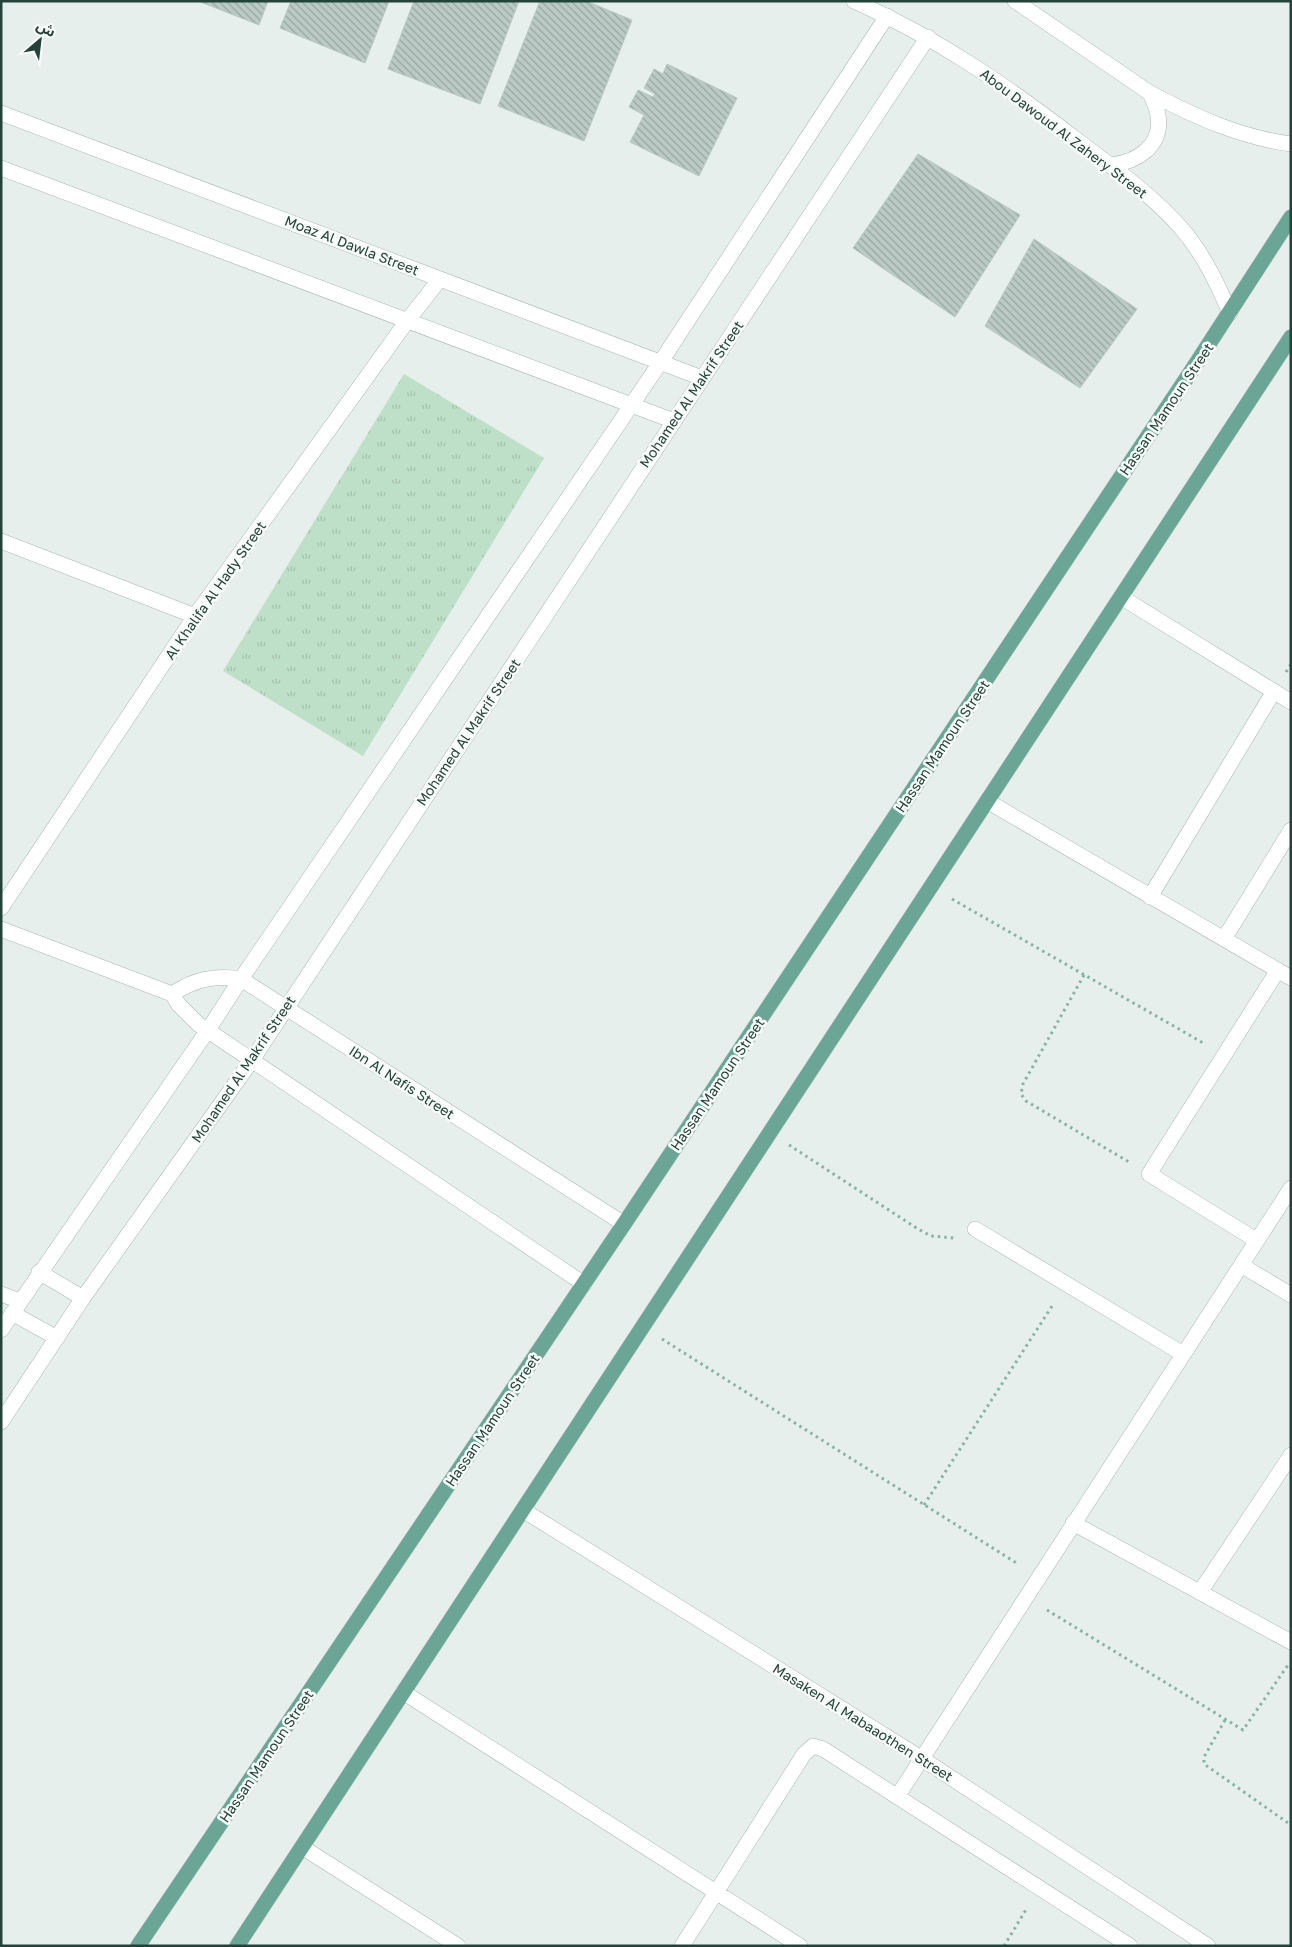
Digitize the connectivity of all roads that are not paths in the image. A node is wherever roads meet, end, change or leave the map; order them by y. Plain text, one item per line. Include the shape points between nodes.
1 (854, 1) edge
2 (1015, 1) edge
3 (886, 16) junction
4 (928, 37) junction
5 (1150, 93) junction
6 (1, 113) edge
7 (1291, 144) edge
8 (1111, 165) junction
9 (1, 168) edge
10 (1291, 217) edge
11 (440, 279) junction
12 (1230, 313) junction
13 (407, 320) junction
14 (1291, 337) edge
15 (660, 363) junction
16 (702, 378) junction
17 (630, 405) junction
18 (674, 421) junction
19 (1, 542) edge
20 (1121, 597) junction
21 (195, 616) junction
22 (1274, 691) junction
23 (1291, 702) edge
24 (987, 802) junction
25 (1291, 830) edge
26 (1150, 896) junction
27 (1, 908) edge
28 (1, 929) edge
29 (1224, 939) junction
30 (1285, 974) edge
31 (241, 979) junction
32 (172, 994) junction
33 (285, 1007) junction
34 (208, 1030) junction
35 (252, 1060) junction
36 (1291, 1188) edge
37 (624, 1224) junction
38 (974, 1229) road end
39 (1256, 1240) junction
40 (1241, 1265) junction
41 (39, 1272) junction
42 (584, 1284) junction
43 (1, 1294) edge
44 (1291, 1295) edge
45 (83, 1298) junction
46 (16, 1307) junction
47 (1, 1330) edge
48 (57, 1338) junction
49 (1183, 1354) junction
50 (1, 1422) edge
51 (1291, 1455) edge
52 (523, 1510) junction
53 (1073, 1523) junction
54 (1200, 1592) junction
55 (1291, 1642) edge
56 (403, 1692) junction
57 (921, 1758) junction
58 (897, 1796) junction
59 (302, 1847) junction
60 (716, 1892) junction
61 (1204, 1943) edge
62 (138, 1946) edge
63 (237, 1946) edge
64 (458, 1946) edge
65 (682, 1946) edge
66 (800, 1946) edge
67 (1130, 1946) edge

1 - 3 street, Abou Dawoud Al Zahery Street
2 - 5 street
3 - 4 street, Abou Dawoud Al Zahery Street
3 - 15 street
4 - 8 street, Abou Dawoud Al Zahery Street via 975,65
4 - 16 street, Mohamed Al Makrif Street
5 - 7 street via 1235,132
5 - 8 street via 1158,115 1158,130 1152,145 1126,164
6 - 11 street, Moaz Al Dawla Street
8 - 12 street, Abou Dawoud Al Zahery Street via 1181,228 1201,255
9 - 13 street
10 - 12 main road, Hassan Mamoun Street
11 - 13 street, Al Khalifa Al Hady Street
11 - 15 street, Moaz Al Dawla Street
12 - 37 main road, Hassan Mamoun Street
13 - 17 street
13 - 21 street, Al Khalifa Al Hady Street
14 - 20 main road
15 - 16 street, Moaz Al Dawla Street
15 - 17 street
16 - 18 street, Mohamed Al Makrif Street
17 - 18 street
17 - 31 street
18 - 33 street, Mohamed Al Makrif Street
19 - 21 street
20 - 22 street
20 - 24 main road
21 - 27 street, Al Khalifa Al Hady Street
22 - 23 street
22 - 26 street
24 - 26 street
24 - 52 main road
25 - 29 street
26 - 29 street
28 - 32 street
29 - 30 street
30 - 39 street via 1225,1055 1149,1174
31 - 32 street, Ibn Al Nafis Street via 205,978
31 - 33 street, Ibn Al Nafis Street
31 - 34 street
32 - 34 street via 188,1015
33 - 35 street, Mohamed Al Makrif Street
33 - 37 street, Ibn Al Nafis Street
34 - 35 street
34 - 41 street
35 - 42 street
35 - 45 street, Mohamed Al Makrif Street
36 - 39 street
37 - 42 main road, Hassan Mamoun Street
38 - 49 street
39 - 40 street
40 - 44 street
40 - 49 street
41 - 45 street
41 - 46 street
42 - 62 main road, Hassan Mamoun Street
43 - 46 street
45 - 48 street, Mohamed Al Makrif Street
46 - 47 street
46 - 48 street
48 - 50 street, Mohamed Al Makrif Street
49 - 53 street
51 - 54 street
52 - 56 main road
52 - 57 street, Masaken Al Mabaaothen Street
53 - 54 street
53 - 57 street
54 - 55 street
56 - 59 main road
56 - 60 street
57 - 58 street
57 - 61 street, Masaken Al Mabaaothen Street
58 - 60 street via 823,1749 808,1748
58 - 67 street
59 - 63 main road
59 - 64 street
60 - 65 street
60 - 66 street

